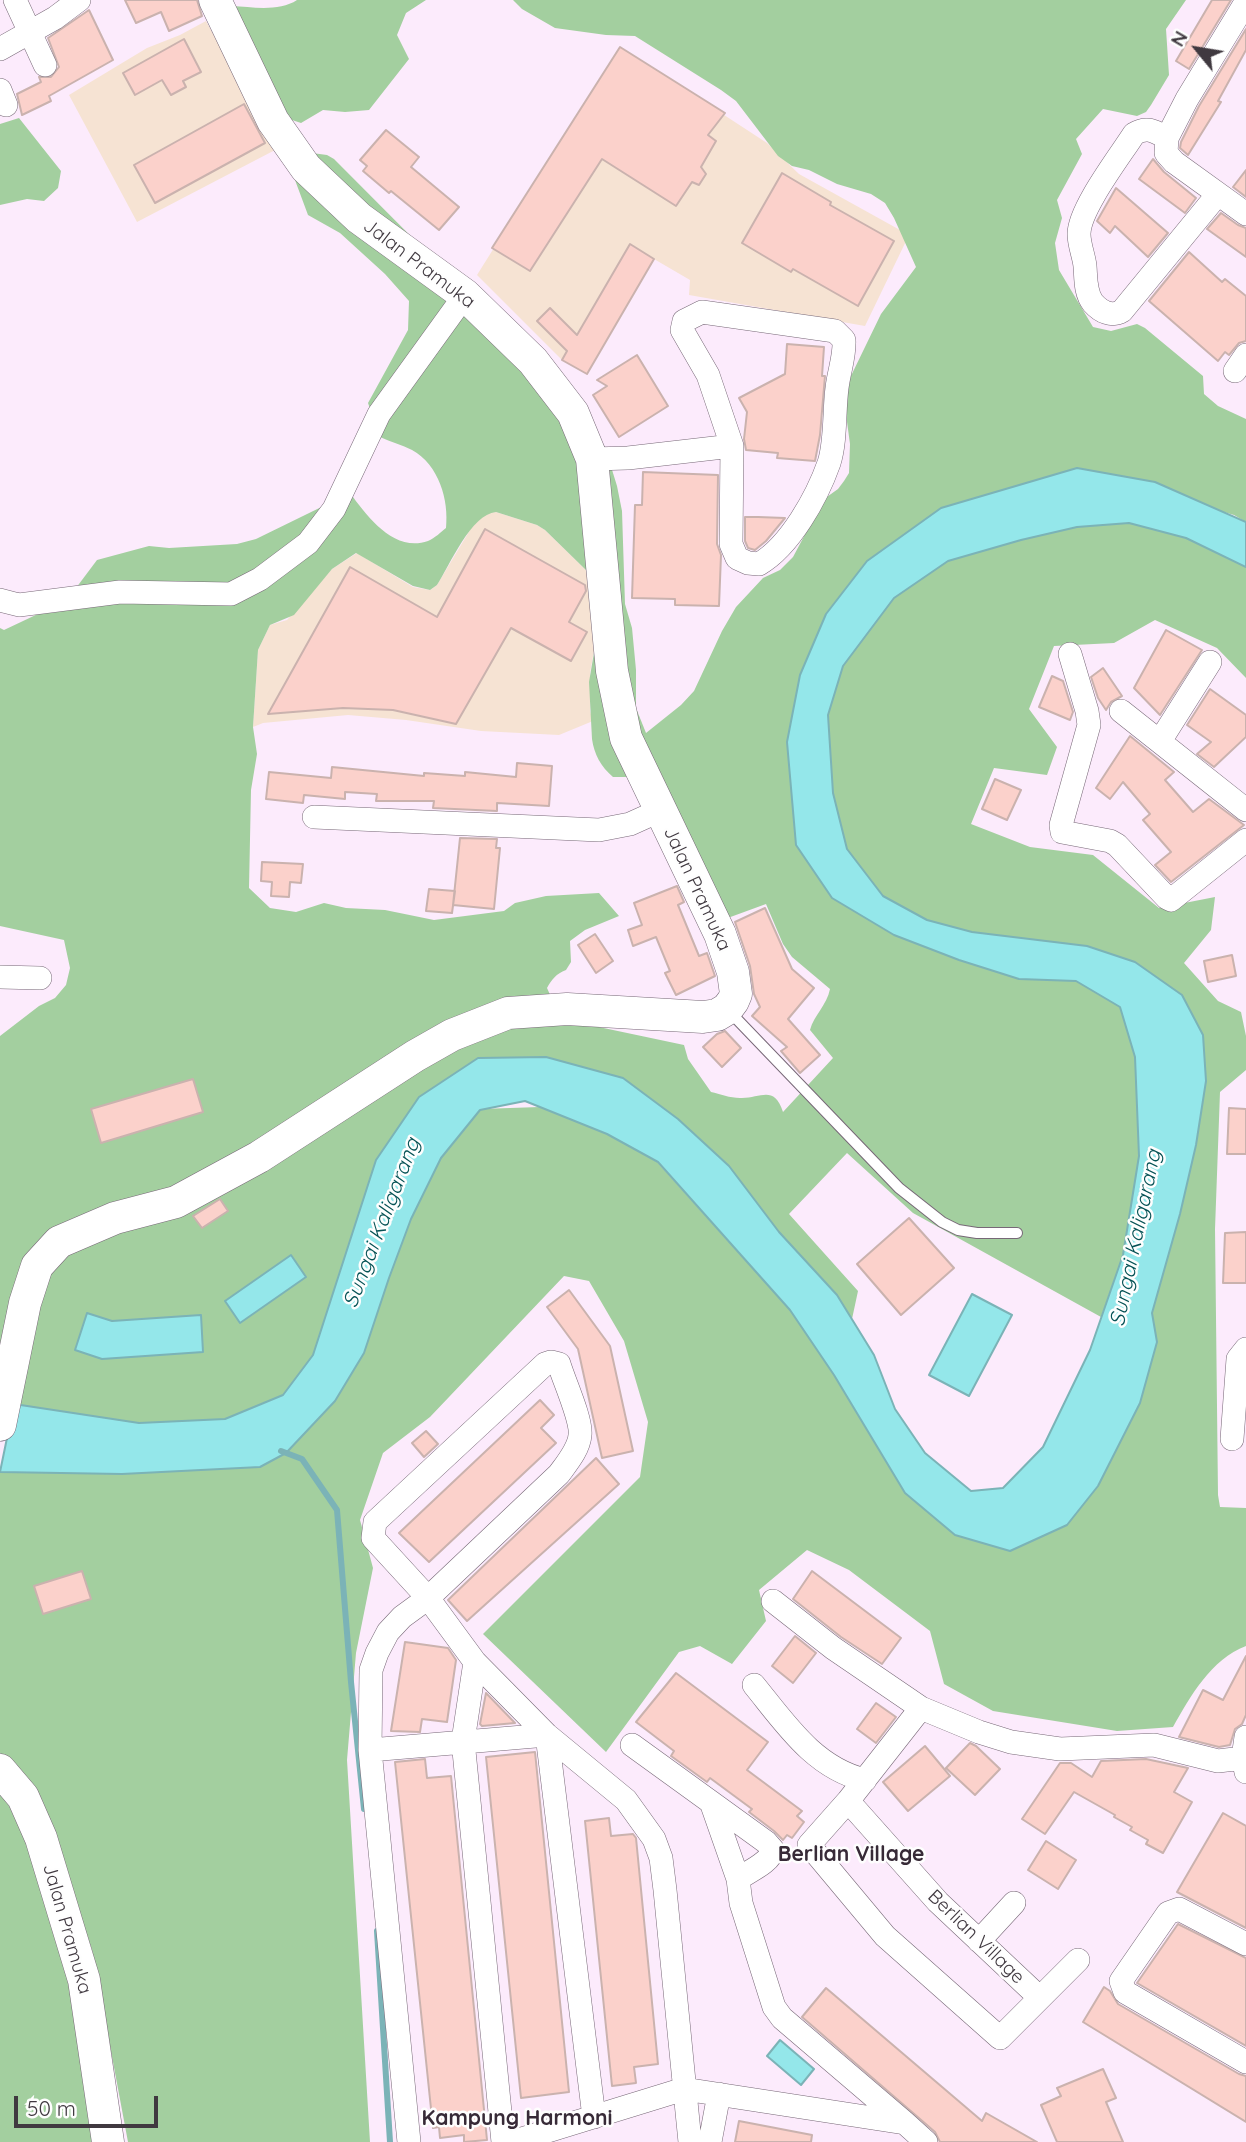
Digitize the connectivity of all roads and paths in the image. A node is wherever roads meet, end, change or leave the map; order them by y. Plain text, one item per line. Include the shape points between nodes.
1 (16, 0) edge
2 (79, 0) edge
3 (215, 0) edge
4 (1246, 2) edge
5 (29, 34) junction
6 (0, 49) edge
7 (45, 65) dead end
8 (1167, 138) junction
9 (1218, 194) junction
10 (1246, 214) edge
11 (465, 295) junction
12 (732, 446) junction
13 (592, 459) junction
14 (0, 600) edge
15 (1070, 654) dead end
16 (1210, 662) dead end
17 (1121, 711) dead end
18 (1160, 741) junction
19 (661, 810) junction
20 (1246, 810) edge
21 (314, 817) dead end
22 (1246, 840) edge
23 (0, 977) edge
24 (40, 978) dead end
25 (727, 1009) junction
26 (1017, 1233) dead end
27 (1246, 1349) edge
28 (0, 1425) edge
29 (1232, 1439) dead end
30 (429, 1598) junction
31 (773, 1601) dead end
32 (475, 1662) junction
33 (754, 1685) dead end
34 (921, 1709) junction
35 (547, 1735) junction
36 (463, 1741) junction
37 (632, 1745) dead end
38 (370, 1750) junction
39 (1245, 1755) edge
40 (0, 1770) edge
41 (865, 1780) junction
42 (848, 1801) junction
43 (711, 1802) junction
44 (738, 1879) junction
45 (1014, 1903) dead end
46 (979, 1941) junction
47 (1246, 1944) edge
48 (1077, 1960) dead end
49 (1040, 1998) junction
50 (1246, 2062) edge
51 (684, 2089) junction
52 (719, 2094) junction
53 (594, 2117) junction
54 (918, 2136) edge
55 (108, 2142) edge
56 (409, 2142) edge
57 (503, 2142) edge
58 (512, 2142) edge
59 (691, 2142) edge
60 (710, 2142) edge

1 - 5 street
2 - 5 street
3 - 11 main road, Jalan Pramuka via 273,121 306,168 359,218
4 - 8 street
5 - 6 street
5 - 7 street
8 - 9 street via 1166,153 1174,162
8 - 9 street via 1150,129 1134,134 1087,208 1079,232 1093,303 1105,313 1122,311
9 - 10 street
11 - 13 main road, Jalan Pramuka via 541,371 573,413
11 - 14 street via 379,414 334,509 307,542 260,579 231,594 120,592 19,605
12 - 12 street via 708,375 682,330 684,321 702,312 835,331 844,340 844,349 830,461 796,528 773,556 759,564 737,558 731,544
12 - 13 street
13 - 19 main road, Jalan Pramuka via 612,671 626,738
15 - 22 street via 1089,726 1062,832 1114,843 1169,900
16 - 18 street
17 - 18 street
18 - 20 street
19 - 21 street via 630,824 599,830
19 - 25 main road, Jalan Pramuka via 729,958 736,994
23 - 24 street
25 - 26 lane via 899,1188 942,1222 977,1233
25 - 28 main road via 703,1017 566,1009 508,1013 452,1035 415,1056 259,1157 176,1202 115,1218 59,1242 37,1266 25,1303
27 - 29 street via 1238,1359
30 - 30 street via 373,1538 374,1522 545,1364 556,1362 580,1427 578,1445 559,1474
30 - 32 street
30 - 38 street via 402,1617 376,1653
31 - 34 street
32 - 35 street
32 - 36 street
33 - 41 street via 803,1744 834,1768
34 - 39 street via 1012,1742 1060,1749 1154,1745 1218,1761
34 - 41 street
35 - 36 street
35 - 51 street via 626,1800 657,1846
35 - 53 street
36 - 38 street
36 - 57 street
37 - 43 street
38 - 56 street
40 - 55 main road, Jalan Pramuka via 23,1797 41,1838 84,1980
41 - 42 street
42 - 46 street, Berlian Village
42 - 49 street via 809,1845 885,1936 1000,2038
43 - 44 street
43 - 44 street via 773,1850
44 - 54 street via 741,1903 774,2007
45 - 46 street
46 - 49 street, Berlian Village
47 - 50 street via 1174,1909 1121,1981 1125,1993
48 - 49 street
51 - 52 street
51 - 53 street
51 - 59 street
52 - 54 street
52 - 60 street
53 - 58 street

